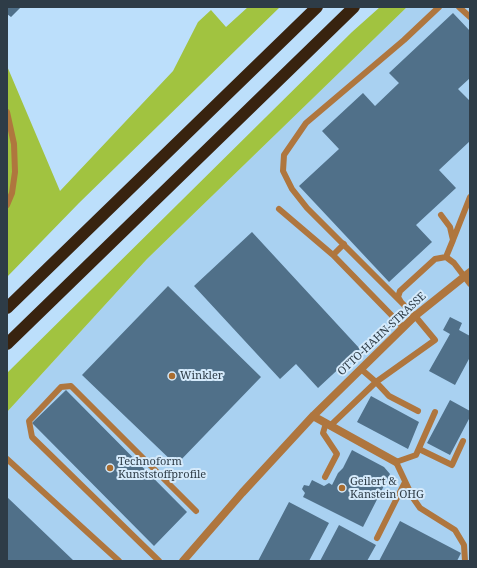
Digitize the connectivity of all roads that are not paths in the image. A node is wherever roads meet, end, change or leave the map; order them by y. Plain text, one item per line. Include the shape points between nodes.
1 (316, 7) edge
2 (354, 7) edge
3 (439, 7) edge
4 (459, 7) edge
5 (470, 17) edge
6 (7, 112) edge
7 (470, 197) edge
8 (7, 205) edge
9 (279, 209) dead end
10 (441, 215) dead end
11 (453, 240) junction
12 (344, 244) junction
13 (333, 255) junction
14 (446, 256) junction
15 (467, 274) edge
16 (470, 284) edge
17 (401, 302) junction
18 (7, 308) edge
19 (415, 316) junction
20 (403, 327) junction
21 (7, 344) edge
22 (361, 369) junction
23 (376, 382) junction
24 (418, 411) dead end
25 (436, 412) dead end
26 (312, 416) junction
27 (328, 424) junction
28 (463, 441) dead end
29 (419, 448) junction
30 (7, 459) edge
31 (396, 462) junction
32 (325, 477) dead end
33 (405, 482) junction
34 (196, 511) dead end
35 (377, 538) dead end
36 (120, 561) edge
37 (159, 561) edge
38 (183, 561) edge
39 (465, 561) edge

1 - 18 highway
2 - 21 highway
3 - 12 lane via 306,123 284,155 283,171 292,189
4 - 5 lane
6 - 8 lane via 15,160 13,188
7 - 11 lane
9 - 13 lane
10 - 11 lane via 450,226
11 - 14 lane
12 - 13 lane
12 - 17 lane
13 - 20 lane
14 - 15 lane
14 - 17 lane via 435,259 400,291 398,297
15 - 16 lane
15 - 19 street, OTTO-HAHN-STRASSE
17 - 19 lane
19 - 20 street, OTTO-HAHN-STRASSE
19 - 23 lane via 435,340
20 - 22 street, OTTO-HAHN-STRASSE
22 - 23 lane
22 - 26 street, OTTO-HAHN-STRASSE
23 - 24 lane via 389,396
23 - 27 lane
25 - 29 lane
26 - 27 street
26 - 38 street, OTTO-HAHN-STRASSE
27 - 31 street
27 - 32 lane via 323,433 337,454
28 - 29 lane via 452,465
29 - 31 lane via 416,455
30 - 36 lane
31 - 33 lane
33 - 35 lane
33 - 39 lane via 420,508 455,530 464,544
34 - 37 lane via 71,386 61,387 29,421 32,437

